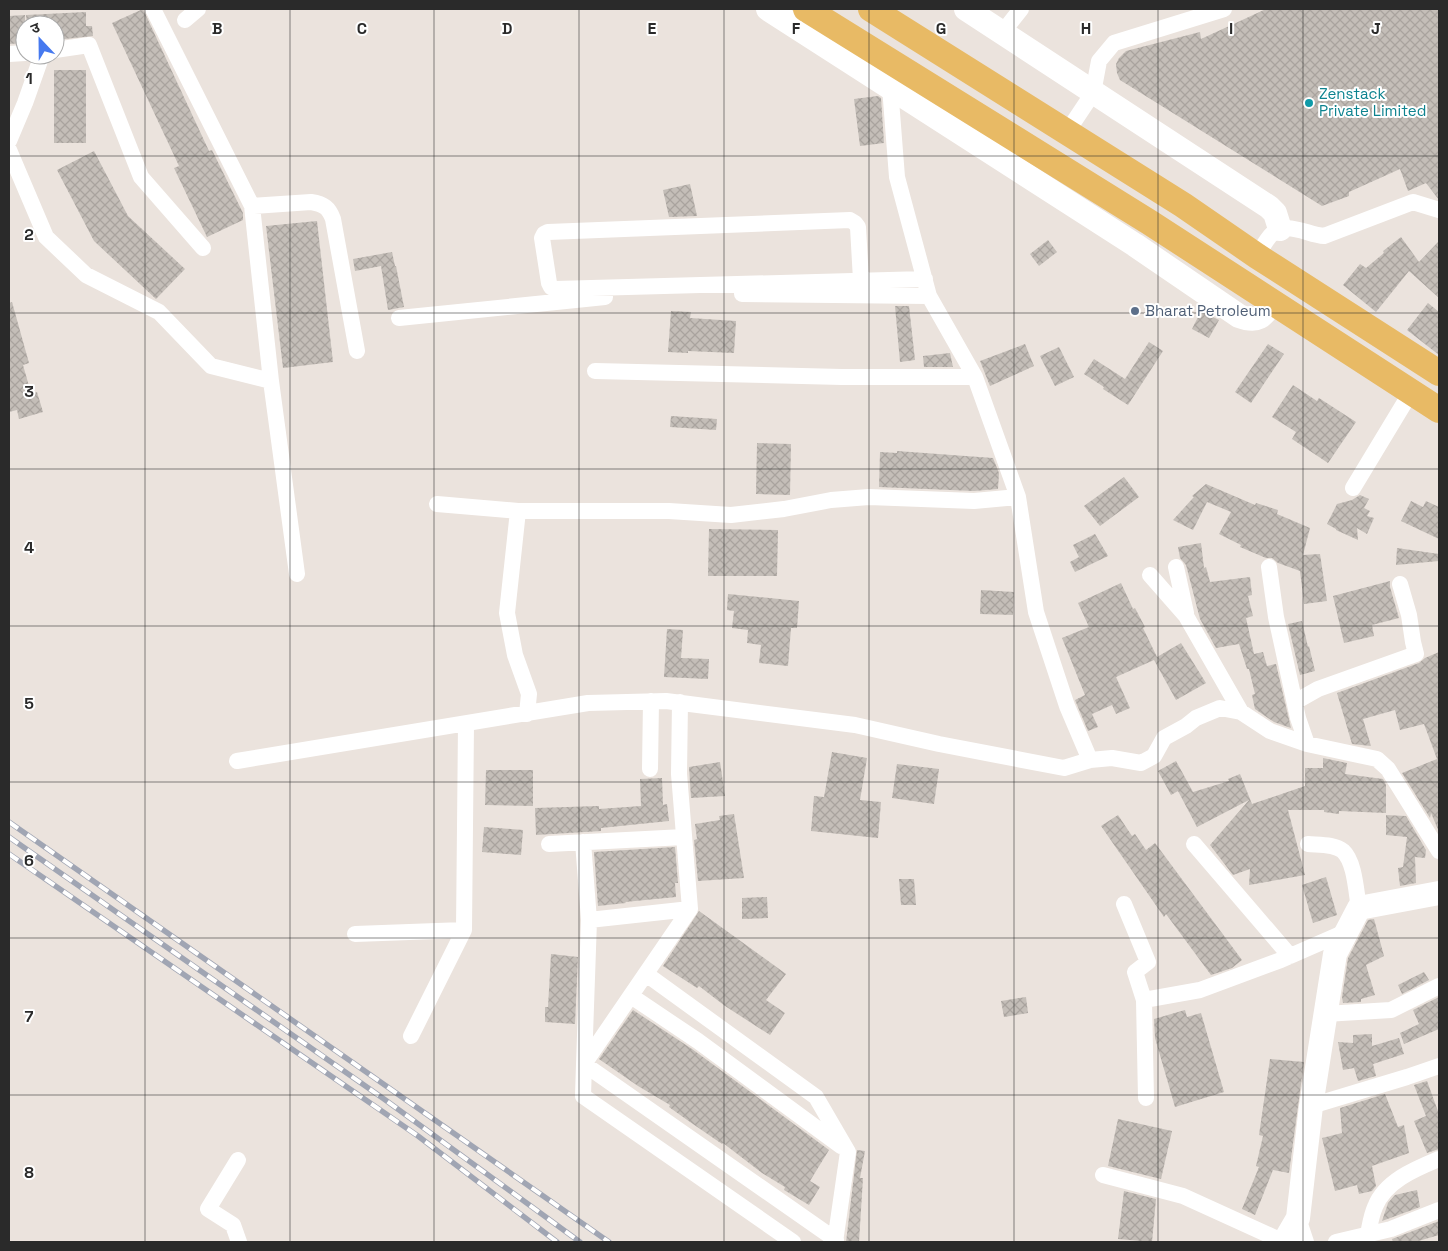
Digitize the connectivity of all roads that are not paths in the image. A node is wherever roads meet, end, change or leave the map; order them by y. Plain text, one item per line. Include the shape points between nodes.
1 (153, 9) edge
2 (198, 9) edge
3 (768, 9) edge
4 (806, 9) edge
5 (871, 9) edge
6 (966, 9) edge
7 (1021, 9) edge
8 (1224, 9) edge
9 (186, 20) dead end
10 (1003, 32) junction
11 (65, 49) edge
12 (39, 65) edge
13 (890, 87) junction
14 (1093, 92) junction
15 (1067, 132) junction
16 (9, 141) edge
17 (9, 150) edge
18 (252, 206) junction
19 (1439, 210) edge
20 (1280, 229) junction
21 (203, 248) dead end
22 (1257, 256) junction
23 (925, 279) junction
24 (861, 280) junction
25 (929, 296) junction
26 (1272, 302) junction
27 (399, 318) dead end
28 (357, 351) dead end
29 (595, 370) dead end
30 (1439, 372) edge
31 (975, 377) junction
32 (271, 381) junction
33 (1411, 392) junction
34 (1439, 410) edge
35 (1353, 488) dead end
36 (1018, 497) junction
37 (437, 504) dead end
38 (518, 511) junction
39 (1176, 567) dead end
40 (1269, 567) dead end
41 (297, 574) dead end
42 (1150, 575) dead end
43 (1400, 584) dead end
44 (1186, 616) junction
45 (651, 701) junction
46 (680, 702) junction
47 (1295, 702) junction
48 (1241, 712) junction
49 (527, 714) junction
50 (466, 724) junction
51 (1307, 744) junction
52 (1090, 760) junction
53 (237, 761) dead end
54 (650, 769) dead end
55 (684, 837) junction
56 (583, 842) junction
57 (549, 844) dead end
58 (1194, 844) dead end
59 (1308, 844) dead end
60 (1439, 851) edge
61 (1439, 892) edge
62 (1124, 904) dead end
63 (1359, 908) junction
64 (690, 909) junction
65 (589, 920) junction
66 (464, 930) junction
67 (1345, 932) junction
68 (355, 934) dead end
69 (1290, 956) junction
70 (646, 974) junction
71 (1439, 986) edge
72 (631, 996) junction
73 (1144, 1000) junction
74 (1325, 1014) junction
75 (411, 1036) dead end
76 (584, 1064) junction
77 (1439, 1066) edge
78 (1146, 1098) dead end
79 (1311, 1106) junction
80 (848, 1152) junction
81 (1439, 1159) edge
82 (238, 1160) dead end
83 (1103, 1175) dead end
84 (1439, 1210) edge
85 (1298, 1218) junction
86 (1368, 1234) junction
87 (836, 1241) edge
88 (239, 1242) edge
89 (793, 1242) edge
90 (1284, 1242) edge
91 (1306, 1242) edge
92 (1336, 1242) edge

1 - 18 street
2 - 9 street
3 - 13 street
4 - 26 main road
5 - 15 main road
6 - 10 street
7 - 10 street
8 - 14 street via 1114,43 1099,61
10 - 14 street
11 - 21 street via 89,45 141,177
12 - 16 street
13 - 23 street via 897,176
13 - 26 street via 1136,245 1239,316 1256,320 1265,314
14 - 15 street
14 - 20 street via 1269,207 1275,213
15 - 22 main road
17 - 32 street via 46,238 86,275 159,312 211,366
18 - 28 street via 312,202 329,209
18 - 32 street
19 - 20 street via 1413,202 1324,236 1290,228
20 - 22 street via 1271,234
22 - 30 main road
23 - 24 street
23 - 25 street
24 - 24 street via 554,289 549,283 542,238 548,232 850,220 858,227
25 - 27 street via 694,294 608,297
25 - 31 street
26 - 33 main road
29 - 31 street
31 - 36 street
32 - 41 street
33 - 34 main road
33 - 35 street
36 - 38 street via 974,501 869,497 731,515 669,511
36 - 52 street via 1036,612 1067,706
37 - 38 street
38 - 49 street via 507,613 515,655 529,694
39 - 44 street
40 - 47 street via 1276,617
42 - 44 street
43 - 47 street via 1416,654 1318,689
44 - 48 street
45 - 46 street
45 - 49 street via 588,703
45 - 54 street
46 - 52 street via 855,725 1064,768
46 - 55 street via 679,774
47 - 51 street
48 - 51 street via 1270,731
48 - 52 street via 1220,708 1196,718 1164,738 1154,756 1140,763 1112,758
49 - 50 street
50 - 53 street
50 - 66 street
51 - 60 street via 1377,759 1388,769
55 - 56 street
55 - 64 street
56 - 57 street
56 - 65 street
58 - 69 street
59 - 63 street via 1342,850 1351,862
61 - 63 street
62 - 73 street via 1148,962 1135,972
63 - 67 street
64 - 65 street
64 - 70 street
65 - 76 street
66 - 68 street
66 - 75 street
67 - 69 street
67 - 74 street via 1335,954
69 - 73 street via 1200,990
70 - 72 street
70 - 80 street via 816,1097
71 - 74 street via 1391,1010
72 - 76 street
72 - 80 street
73 - 78 street
74 - 79 street
76 - 87 street
76 - 89 street via 583,1096
77 - 79 street
79 - 85 street
80 - 87 street
81 - 86 street via 1411,1171 1380,1197
82 - 88 street via 208,1209 233,1225
83 - 90 street via 1183,1196
84 - 86 street via 1391,1229
85 - 90 street
85 - 91 street
86 - 92 street

